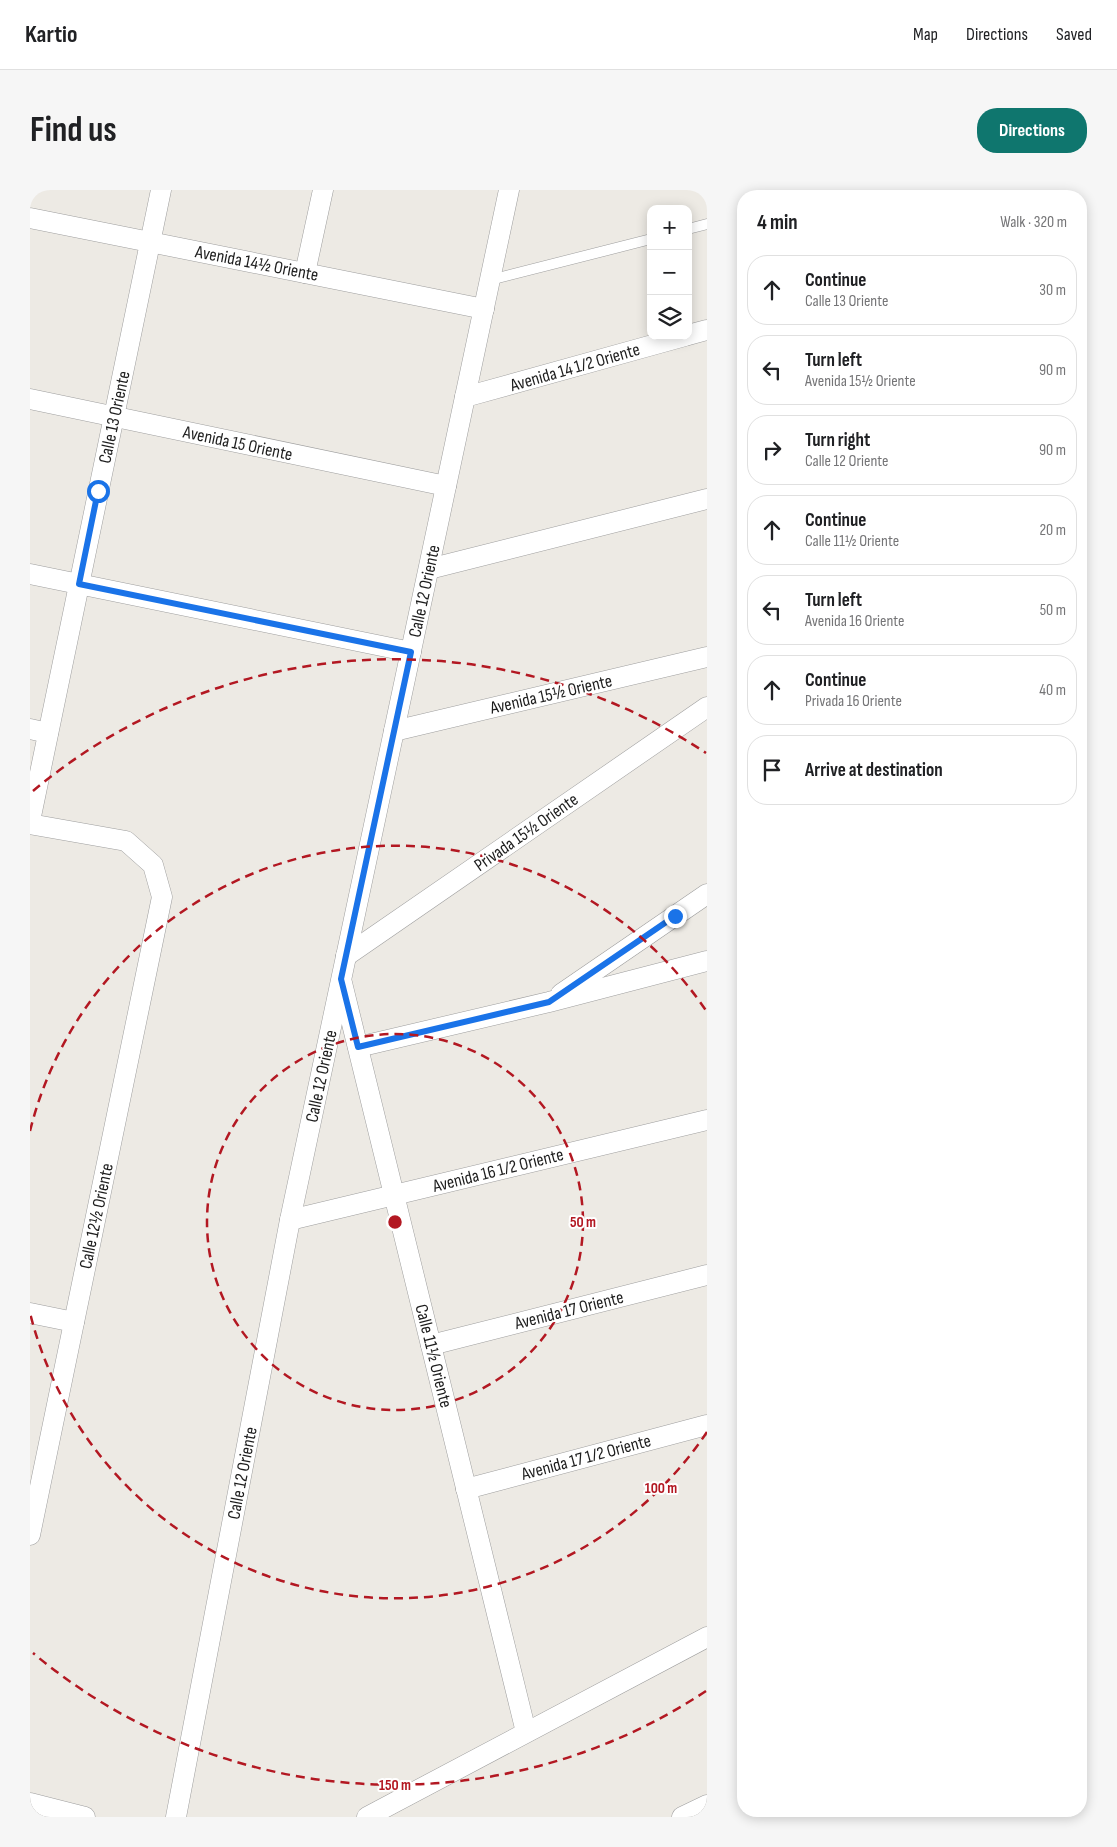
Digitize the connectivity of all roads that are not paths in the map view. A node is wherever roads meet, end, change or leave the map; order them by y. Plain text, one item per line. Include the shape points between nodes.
1 (161, 190) edge
2 (323, 190) edge
3 (509, 190) edge
4 (30, 218) edge
5 (707, 224) edge
6 (692, 228) edge
7 (647, 240) edge
8 (150, 242) junction
9 (305, 273) junction
10 (490, 280) junction
11 (484, 309) junction
12 (707, 330) edge
13 (692, 334) edge
14 (671, 340) edge
15 (465, 397) junction
16 (30, 399) edge
17 (114, 417) junction
18 (446, 486) junction
19 (707, 499) edge
20 (428, 569) junction
21 (30, 574) edge
22 (79, 584) junction
23 (411, 652) junction
24 (707, 657) edge
25 (707, 707) edge
26 (394, 730) junction
27 (39, 731) edge
28 (30, 822) edge
29 (707, 894) edge
30 (346, 956) junction
31 (707, 962) edge
32 (341, 979) junction
33 (549, 1002) junction
34 (358, 1047) junction
35 (707, 1120) edge
36 (394, 1195) junction
37 (290, 1220) junction
38 (707, 1274) edge
39 (30, 1313) edge
40 (74, 1322) junction
41 (431, 1345) junction
42 (707, 1425) edge
43 (466, 1488) junction
44 (30, 1535) edge
45 (707, 1636) edge
46 (526, 1732) junction
47 (30, 1803) edge
48 (707, 1805) edge
49 (396, 1810) edge
50 (85, 1817) edge
51 (176, 1817) edge
52 (367, 1817) edge
53 (682, 1817) edge

1 - 8 street, Calle 13 Oriente
2 - 9 street
3 - 10 street, Calle 12 Oriente
4 - 8 street, Avenida 14½ Oriente
5 - 6 lane
7 - 10 lane
8 - 9 street, Avenida 14½ Oriente
8 - 17 street, Calle 13 Oriente
9 - 11 street, Avenida 14½ Oriente
10 - 11 street, Calle 12 Oriente
11 - 15 street, Calle 12 Oriente
12 - 13 street
14 - 15 street, Avenida 14 1/2 Oriente
15 - 18 street, Calle 12 Oriente
16 - 17 street, Avenida 15 Oriente
17 - 18 street, Avenida 15 Oriente
17 - 22 street, Calle 13 Oriente
18 - 20 street, Calle 12 Oriente
19 - 20 street
20 - 23 street, Calle 12 Oriente
21 - 22 street
22 - 23 street
22 - 27 street, Calle 13 Oriente
23 - 26 street, Calle 12 Oriente
24 - 26 street, Avenida 15½ Oriente
25 - 30 street, Privada 15½ Oriente
26 - 30 street, Calle 12 Oriente
27 - 28 street, Calle 13 Oriente
28 - 40 street, Calle 12½ Oriente via 126,841 153,865 162,897
29 - 33 street
30 - 32 street, Calle 12 Oriente
31 - 33 street
32 - 34 street, Calle 11½ Oriente
32 - 37 street, Calle 12 Oriente
33 - 34 street
34 - 36 street, Calle 11½ Oriente
35 - 36 street, Avenida 16 1/2 Oriente
36 - 37 street, Avenida 16 1/2 Oriente
36 - 41 street, Calle 11½ Oriente
37 - 51 street, Calle 12 Oriente
38 - 41 street, Avenida 17 Oriente
39 - 40 street
40 - 44 street, Calle 12½ Oriente
41 - 43 street, Calle 11½ Oriente
42 - 43 street, Avenida 17 1/2 Oriente
43 - 46 street, Calle 11½ Oriente
45 - 46 street
46 - 49 street
47 - 50 street
48 - 53 street
49 - 52 street

